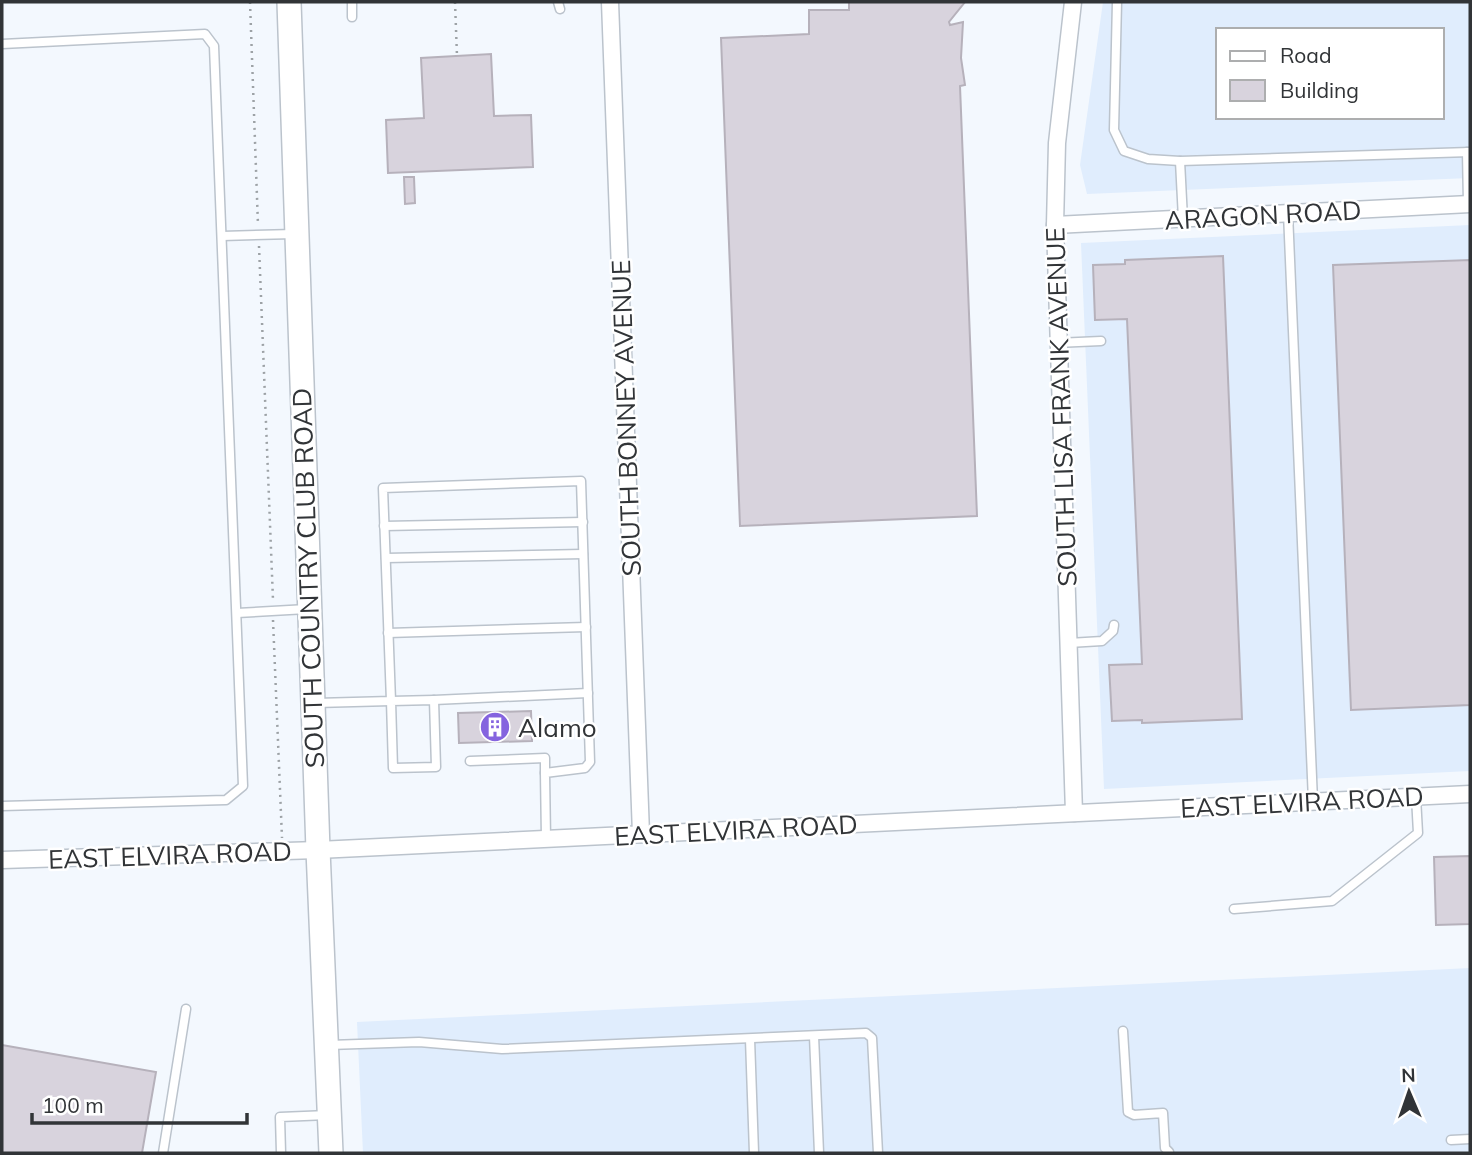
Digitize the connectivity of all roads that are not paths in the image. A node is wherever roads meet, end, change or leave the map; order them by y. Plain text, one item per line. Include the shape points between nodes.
1 (289, 2) edge
2 (352, 2) edge
3 (610, 2) edge
4 (1073, 2) edge
5 (1117, 2) edge
6 (352, 17) dead end
7 (2, 44) edge
8 (1468, 152) edge
9 (1180, 161) junction
10 (1469, 204) edge
11 (1288, 213) junction
12 (1184, 219) junction
13 (1055, 225) junction
14 (297, 234) junction
15 (222, 236) junction
16 (1101, 341) dead end
17 (1056, 343) junction
18 (583, 522) junction
19 (384, 526) junction
20 (583, 554) junction
21 (386, 558) junction
22 (309, 609) junction
23 (237, 613) junction
24 (1114, 625) dead end
25 (586, 627) junction
26 (388, 633) junction
27 (1069, 643) junction
28 (588, 693) junction
29 (434, 700) junction
30 (391, 701) junction
31 (313, 703) junction
32 (470, 761) dead end
33 (545, 773) junction
34 (1470, 794) edge
35 (1416, 797) junction
36 (1313, 802) junction
37 (2, 806) edge
38 (1074, 813) junction
39 (641, 834) junction
40 (546, 839) junction
41 (318, 850) junction
42 (2, 860) edge
43 (1234, 909) dead end
44 (187, 1009) dead end
45 (1123, 1031) dead end
46 (814, 1036) junction
47 (750, 1040) junction
48 (327, 1046) junction
49 (330, 1115) junction
50 (1470, 1139) edge
51 (1451, 1140) dead end
52 (1169, 1152) edge
53 (163, 1153) edge
54 (281, 1153) edge
55 (331, 1153) edge
56 (754, 1153) edge
57 (818, 1153) edge
58 (878, 1153) edge

1 - 14 street, SOUTH COUNTRY CLUB ROAD
2 - 6 lane
3 - 39 street, SOUTH BONNEY AVENUE
4 - 13 street, SOUTH LISA FRANK AVENUE via 1057,143
5 - 9 lane via 1114,130 1124,151 1148,159
7 - 15 lane via 205,34 214,46
8 - 9 lane
8 - 10 lane
9 - 12 lane
10 - 11 street, ARAGON ROAD
11 - 12 street, ARAGON ROAD
11 - 36 lane
12 - 13 street, ARAGON ROAD
13 - 17 street, SOUTH LISA FRANK AVENUE
14 - 15 lane
14 - 22 street, SOUTH COUNTRY CLUB ROAD
15 - 23 lane
16 - 17 lane
17 - 27 street, SOUTH LISA FRANK AVENUE
18 - 19 lane
18 - 19 lane via 581,481 383,488
18 - 20 lane
19 - 21 lane
20 - 21 lane
20 - 25 lane
21 - 26 lane
22 - 23 lane
22 - 31 street, SOUTH COUNTRY CLUB ROAD
23 - 37 lane via 243,786 226,800
24 - 27 lane via 1102,641
25 - 26 lane
25 - 28 lane
26 - 30 lane
27 - 38 street, SOUTH LISA FRANK AVENUE
28 - 29 lane
28 - 33 lane via 590,762 586,768
29 - 30 lane
29 - 30 lane via 436,767 414,768 393,768
30 - 31 lane
31 - 41 street, SOUTH COUNTRY CLUB ROAD
32 - 33 lane via 545,758
33 - 40 lane
34 - 35 street, EAST ELVIRA ROAD
35 - 36 street, EAST ELVIRA ROAD
35 - 43 lane via 1418,834 1332,901
36 - 38 street, EAST ELVIRA ROAD
38 - 39 street, EAST ELVIRA ROAD
39 - 40 street, EAST ELVIRA ROAD
40 - 41 street, EAST ELVIRA ROAD
41 - 42 street, EAST ELVIRA ROAD
41 - 48 street, SOUTH COUNTRY CLUB ROAD
44 - 53 lane
45 - 52 lane via 1128,1112 1163,1113
46 - 47 lane
46 - 57 lane
46 - 58 lane via 866,1033 872,1038
47 - 48 lane via 502,1049 419,1042
47 - 56 lane
48 - 49 street, SOUTH COUNTRY CLUB ROAD
49 - 54 lane via 281,1117
49 - 55 street, SOUTH COUNTRY CLUB ROAD
50 - 51 lane

